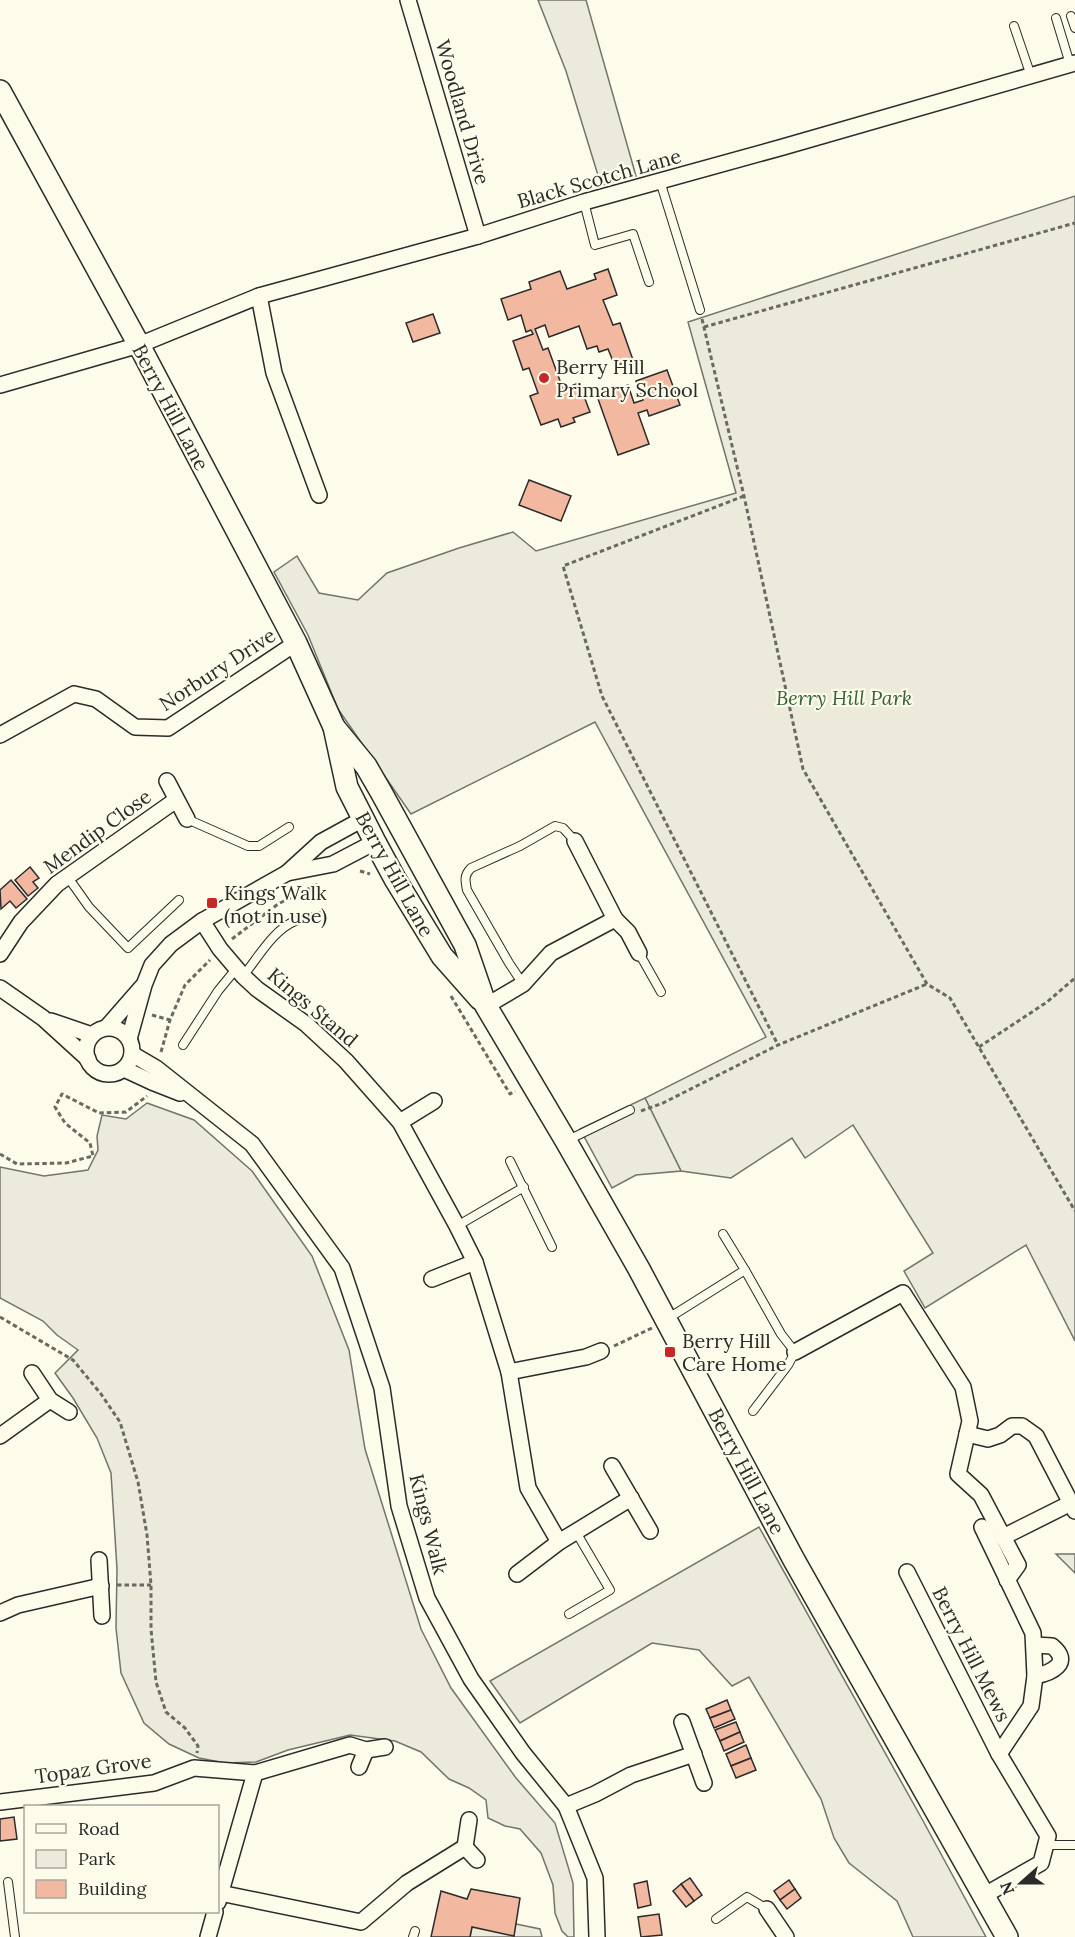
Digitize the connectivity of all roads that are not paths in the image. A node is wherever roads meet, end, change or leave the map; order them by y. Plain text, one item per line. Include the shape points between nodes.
1 (408, 0) edge
2 (1071, 16) dead end
3 (1056, 18) dead end
4 (1014, 26) dead end
5 (1075, 28) edge
6 (1072, 64) edge
7 (1031, 76) junction
8 (0, 91) edge
9 (660, 181) junction
10 (584, 202) junction
11 (477, 236) junction
12 (649, 282) dead end
13 (259, 296) junction
14 (700, 310) road end
15 (139, 345) junction
16 (0, 385) edge
17 (319, 495) dead end
18 (296, 643) junction
19 (0, 735) edge
20 (167, 781) dead end
21 (176, 800) junction
22 (379, 817) junction
23 (187, 819) joint
24 (289, 827) dead end
25 (575, 841) joint
26 (375, 842) junction
27 (287, 873) junction
28 (67, 876) junction
29 (179, 900) dead end
30 (319, 916) dead end
31 (615, 919) junction
32 (202, 921) junction
33 (639, 953) joint
34 (0, 954) edge
35 (239, 972) junction
36 (523, 984) junction
37 (144, 985) junction
38 (0, 988) edge
39 (661, 992) dead end
40 (486, 1006) junction
41 (43, 1018) junction
42 (107, 1027) junction
43 (92, 1035) junction
44 (183, 1045) dead end
45 (131, 1046) junction
46 (88, 1059) junction
47 (124, 1068) junction
48 (154, 1075) junction
49 (434, 1101) dead end
50 (631, 1112) road end
51 (400, 1122) junction
52 (566, 1141) junction
53 (510, 1161) dead end
54 (524, 1187) junction
55 (457, 1226) junction
56 (723, 1234) dead end
57 (552, 1247) dead end
58 (475, 1262) junction
59 (745, 1270) junction
60 (432, 1280) dead end
61 (666, 1320) junction
62 (601, 1351) road end
63 (795, 1352) junction
64 (509, 1372) junction
65 (32, 1373) dead end
66 (50, 1400) junction
67 (753, 1411) dead end
68 (69, 1412) dead end
69 (967, 1434) junction
70 (0, 1436) edge
71 (612, 1466) dead end
72 (631, 1498) junction
73 (1073, 1507) edge
74 (982, 1527) dead end
75 (650, 1531) dead end
76 (576, 1532) junction
77 (1003, 1538) junction
78 (559, 1542) junction
79 (99, 1560) dead end
80 (907, 1572) dead end
81 (517, 1574) dead end
82 (1007, 1580) junction
83 (101, 1586) junction
84 (0, 1613) edge
85 (569, 1614) dead end
86 (102, 1616) dead end
87 (1034, 1645) junction
88 (1035, 1676) junction
89 (682, 1722) dead end
90 (386, 1747) dead end
91 (366, 1750) junction
92 (694, 1754) junction
93 (999, 1754) junction
94 (359, 1767) dead end
95 (255, 1773) junction
96 (704, 1783) dead end
97 (0, 1802) edge
98 (566, 1806) junction
99 (469, 1820) dead end
100 (1046, 1845) junction
101 (1075, 1845) edge
102 (465, 1846) junction
103 (477, 1860) dead end
104 (8, 1881) dead end
105 (983, 1896) junction
106 (219, 1897) edge
107 (767, 1909) joint
108 (214, 1913) edge
109 (716, 1919) dead end
110 (15, 1937) edge
111 (208, 1937) edge
112 (597, 1937) edge
113 (786, 1937) edge
114 (1006, 1937) edge

1 - 11 street, Woodland Drive
2 - 5 lane
3 - 6 lane
4 - 7 lane
6 - 7 street, Black Scotch Lane
7 - 9 street, Black Scotch Lane
8 - 15 street, Berry Hill Lane
9 - 10 street, Black Scotch Lane
9 - 14 lane
10 - 11 street, Black Scotch Lane
10 - 12 lane via 595,245 633,234
11 - 13 street, Black Scotch Lane
13 - 15 street, Black Scotch Lane
13 - 17 street via 274,373
15 - 16 street, Black Scotch Lane
15 - 18 street, Berry Hill Lane
18 - 19 street, Norbury Drive via 168,728 135,727 96,699 74,694
18 - 22 street, Berry Hill Lane
20 - 21 street, Mendip Close
21 - 23 street, Mendip Close
21 - 28 street, Mendip Close
22 - 26 street, Berry Hill Lane
22 - 27 street via 321,842
22 - 40 street, Berry Hill Lane via 465,945
23 - 24 lane via 248,846 259,846
25 - 31 street
25 - 36 lane via 563,828 555,826 466,874 467,890
26 - 27 street via 333,864
26 - 40 street, Berry Hill Lane via 442,956
27 - 32 street
28 - 29 lane via 89,907 128,948
28 - 34 street, Mendip Close via 21,922
30 - 35 lane via 296,920 274,934 260,956
31 - 33 street via 628,932
31 - 36 street via 551,953
32 - 35 street, Kings Stand
32 - 37 street via 171,944 153,965
33 - 39 lane
35 - 44 lane via 218,991
35 - 51 street, Kings Stand via 306,1023
36 - 40 street
37 - 42 street
37 - 45 street
38 - 41 street
40 - 52 street, Berry Hill Lane
41 - 43 street
41 - 46 street
42 - 43 street
42 - 45 street via 118,1029
43 - 46 street via 87,1042
45 - 47 street
45 - 48 street, Kings Walk
46 - 47 street via 97,1070 108,1074
47 - 48 street, Kings Walk
48 - 98 street, Kings Walk via 196,1099 252,1144 342,1268 382,1388 399,1506 427,1598 471,1679
49 - 51 street
50 - 52 lane
51 - 55 street, Kings Stand
52 - 61 street, Berry Hill Lane
53 - 54 lane
54 - 55 lane
54 - 57 lane
55 - 58 street, Kings Stand
56 - 59 lane
58 - 60 street
58 - 64 street, Kings Stand
59 - 61 lane
59 - 63 lane
61 - 105 street, Berry Hill Lane via 794,1560
62 - 64 street
63 - 67 lane
63 - 69 street via 903,1293 963,1387 970,1421
64 - 78 street, Kings Stand via 528,1488
65 - 66 street
66 - 68 street
66 - 70 street
69 - 73 street via 988,1438 1012,1426 1023,1426 1036,1436
69 - 77 street via 958,1474 981,1495
71 - 72 street
72 - 75 street
72 - 76 street
73 - 77 street
74 - 82 street, Berry Hill Mews
76 - 78 street
76 - 85 lane via 610,1590
77 - 82 street via 1018,1565
78 - 81 street
79 - 83 street
80 - 93 street, Berry Hill Mews
82 - 87 street, Berry Hill Mews via 1033,1634
83 - 84 street via 18,1605
83 - 86 street
87 - 88 street, Berry Hill Mews
87 - 88 street via 1052,1646 1060,1660 1052,1672
88 - 93 street, Berry Hill Mews via 1031,1706
89 - 92 street
90 - 91 street, Topaz Grove
91 - 94 street
91 - 95 street, Topaz Grove via 350,1745
92 - 96 street
92 - 98 street via 631,1774
93 - 100 street, Berry Hill Mews via 1048,1836
95 - 97 street, Topaz Grove via 194,1768 154,1783
95 - 106 street
98 - 112 street, Kings Walk via 595,1878
99 - 102 street
100 - 101 lane
100 - 105 street via 1041,1863
102 - 103 street
102 - 106 street via 407,1883 361,1922
104 - 110 lane
105 - 114 street, Berry Hill Lane
107 - 109 lane via 747,1897
107 - 113 street
108 - 111 street

